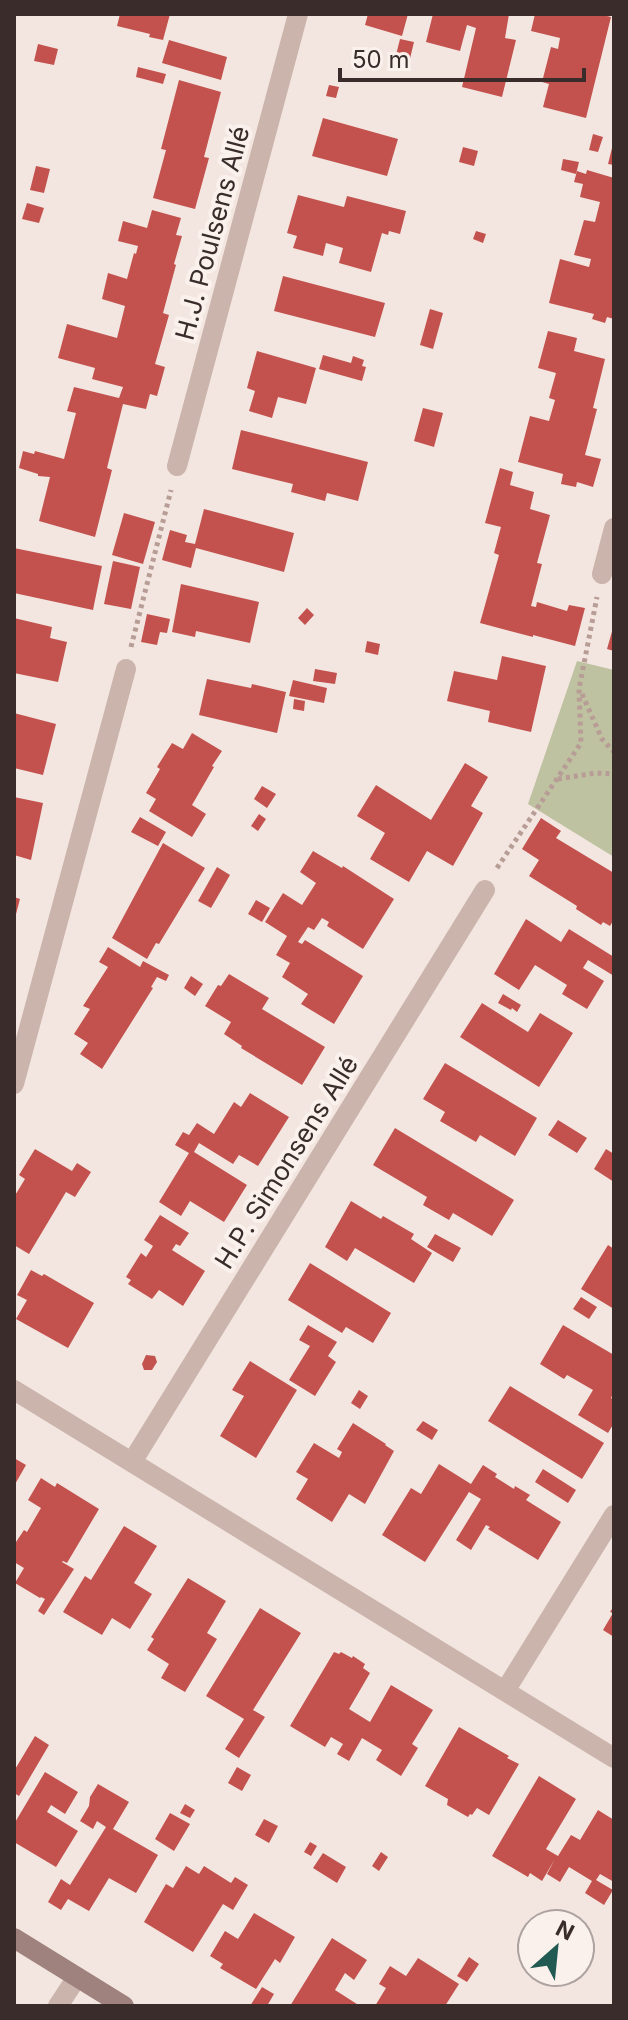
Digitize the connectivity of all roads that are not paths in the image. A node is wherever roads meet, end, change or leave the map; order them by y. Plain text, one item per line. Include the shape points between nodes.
1 (298, 14) edge
2 (177, 466) road end
3 (614, 528) edge
4 (602, 574) road end
5 (126, 669) road end
6 (485, 890) road end
7 (14, 1084) edge
8 (14, 1390) edge
9 (132, 1462) junction
10 (614, 1515) edge
11 (505, 1691) junction
12 (614, 1758) edge
13 (14, 1938) edge
14 (77, 1977) junction
15 (58, 2006) edge
16 (124, 2006) edge

1 - 2 street, H.J. Poulsens Allé
3 - 4 street
5 - 7 street
6 - 9 street, H.P. Simonsens Allé
8 - 9 street
9 - 11 street
10 - 11 street
11 - 12 street
13 - 14 street
14 - 15 street
14 - 16 street

